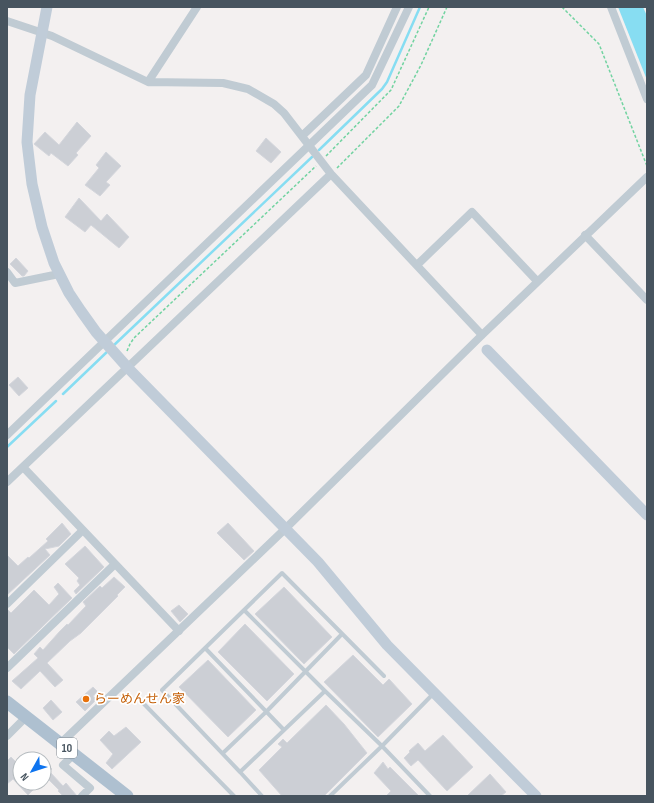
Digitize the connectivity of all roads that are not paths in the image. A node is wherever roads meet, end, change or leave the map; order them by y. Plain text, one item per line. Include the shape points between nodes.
1 (47, 7) edge
2 (197, 7) edge
3 (396, 7) edge
4 (409, 7) edge
5 (611, 7) edge
6 (7, 21) edge
7 (42, 32) junction
8 (148, 82) junction
9 (647, 99) edge
10 (302, 136) junction
11 (310, 146) junction
12 (331, 174) junction
13 (647, 177) edge
14 (586, 234) junction
15 (417, 265) junction
16 (7, 272) edge
17 (60, 274) junction
18 (537, 281) junction
19 (647, 300) edge
20 (482, 335) junction
21 (106, 343) junction
22 (487, 350) dead end
23 (128, 368) junction
24 (7, 435) edge
25 (23, 467) junction
26 (7, 482) edge
27 (647, 515) edge
28 (285, 529) junction
29 (83, 530) junction
30 (115, 564) junction
31 (7, 604) edge
32 (244, 610) junction
33 (179, 631) junction
34 (342, 634) junction
35 (205, 648) junction
36 (9, 663) edge
37 (306, 671) junction
38 (384, 676) dead end
39 (325, 691) junction
40 (435, 692) junction
41 (7, 702) edge
42 (144, 704) dead end
43 (267, 711) junction
44 (26, 717) junction
45 (284, 730) junction
46 (7, 736) edge
47 (61, 743) junction
48 (382, 746) junction
49 (223, 753) junction
50 (74, 754) junction
51 (240, 772) junction
52 (82, 796) edge
53 (127, 796) edge
54 (234, 796) edge
55 (262, 796) edge
56 (330, 796) edge
57 (430, 796) edge
58 (536, 796) edge

1 - 7 street
2 - 8 street
3 - 10 street via 366,75
4 - 11 street via 372,86
5 - 9 street
6 - 7 street
7 - 8 street
7 - 17 street via 30,95 27,142 32,184 42,227
8 - 10 street via 223,83 248,89 274,104
10 - 11 street
11 - 12 street
11 - 21 street
12 - 15 street
12 - 23 street
13 - 14 street
14 - 18 street
14 - 19 street
15 - 18 street via 472,212
15 - 20 street
16 - 17 street via 15,283
17 - 21 street via 81,311
18 - 20 street
20 - 28 street
21 - 23 street
21 - 24 street
22 - 27 street
23 - 25 street
23 - 28 street
25 - 26 street
25 - 29 street
28 - 33 street
28 - 40 street via 318,562 387,645
29 - 30 street
29 - 31 street
30 - 33 street
30 - 36 street
32 - 34 lane via 282,573
32 - 35 lane
32 - 37 lane
33 - 47 street
34 - 37 lane
34 - 38 lane
35 - 43 lane
35 - 49 lane via 162,690
37 - 39 lane
37 - 43 lane
39 - 45 lane
39 - 48 lane
40 - 48 lane
40 - 58 street
41 - 44 main road, 10
42 - 54 lane
43 - 45 lane
43 - 49 lane
44 - 46 street
44 - 47 main road, 10
45 - 51 lane
47 - 50 main road, 10
48 - 56 lane
48 - 57 lane
49 - 51 lane
50 - 52 street via 63,765 90,788
50 - 53 main road, 10
51 - 55 lane

